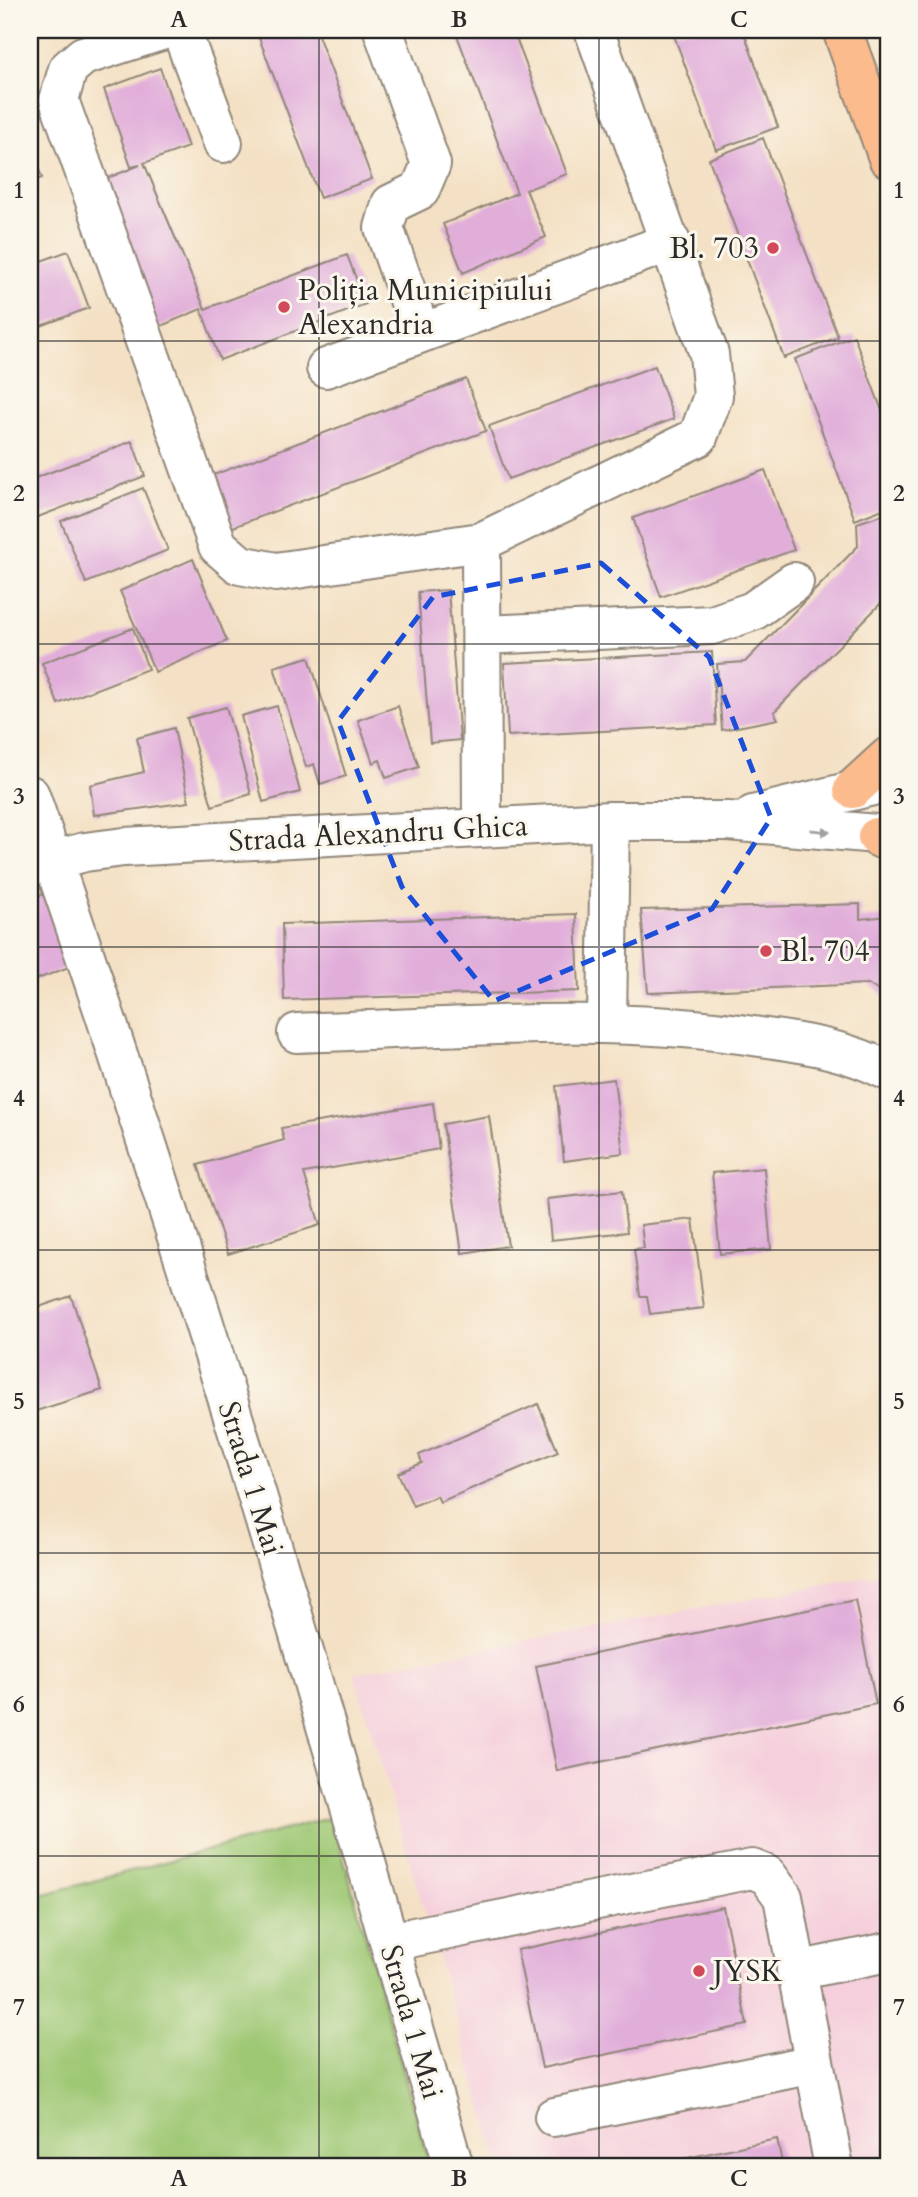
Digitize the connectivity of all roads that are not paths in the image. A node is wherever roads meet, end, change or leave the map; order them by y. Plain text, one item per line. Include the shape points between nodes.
1 (164, 30) edge
2 (181, 30) edge
3 (383, 30) edge
4 (594, 30) edge
5 (842, 30) edge
6 (223, 143) dead end
7 (888, 158) edge
8 (671, 242) junction
9 (421, 333) junction
10 (326, 368) dead end
11 (481, 542) junction
12 (794, 582) dead end
13 (482, 635) junction
14 (888, 757) edge
15 (871, 786) edge
16 (30, 795) edge
17 (610, 821) junction
18 (728, 821) junction
19 (482, 827) junction
20 (885, 838) edge
21 (41, 863) edge
22 (607, 1022) junction
23 (297, 1033) dead end
24 (888, 1071) edge
25 (389, 1942) junction
26 (888, 1952) edge
27 (796, 1971) junction
28 (814, 2064) junction
29 (554, 2117) dead end
30 (454, 2167) edge
31 (834, 2167) edge

1 - 11 street via 82,56 68,69 60,100 218,546 240,565 275,572
2 - 6 street
3 - 9 street via 431,164 420,190 391,204 384,228
4 - 8 street
5 - 7 main road
8 - 9 street
8 - 11 street via 709,354 713,396 698,438
9 - 10 street
11 - 13 street
12 - 13 street via 753,611 712,625
13 - 19 street
14 - 15 main road
15 - 18 street, Strada Alexandru Ghica
16 - 21 street, Strada 1 Mai
17 - 18 street, Strada Alexandru Ghica
17 - 19 street, Strada Alexandru Ghica
17 - 22 street
18 -> 20 street, Strada Alexandru Ghica
19 - 21 street, Strada Alexandru Ghica via 124,848
21 - 25 street, Strada 1 Mai via 156,1171
22 - 23 street
22 - 24 street via 718,1030 820,1046
25 - 27 street via 752,1869 767,1875 783,1896
25 - 30 street, Strada 1 Mai
26 - 27 street
27 - 28 street
28 - 29 street
28 - 31 street

